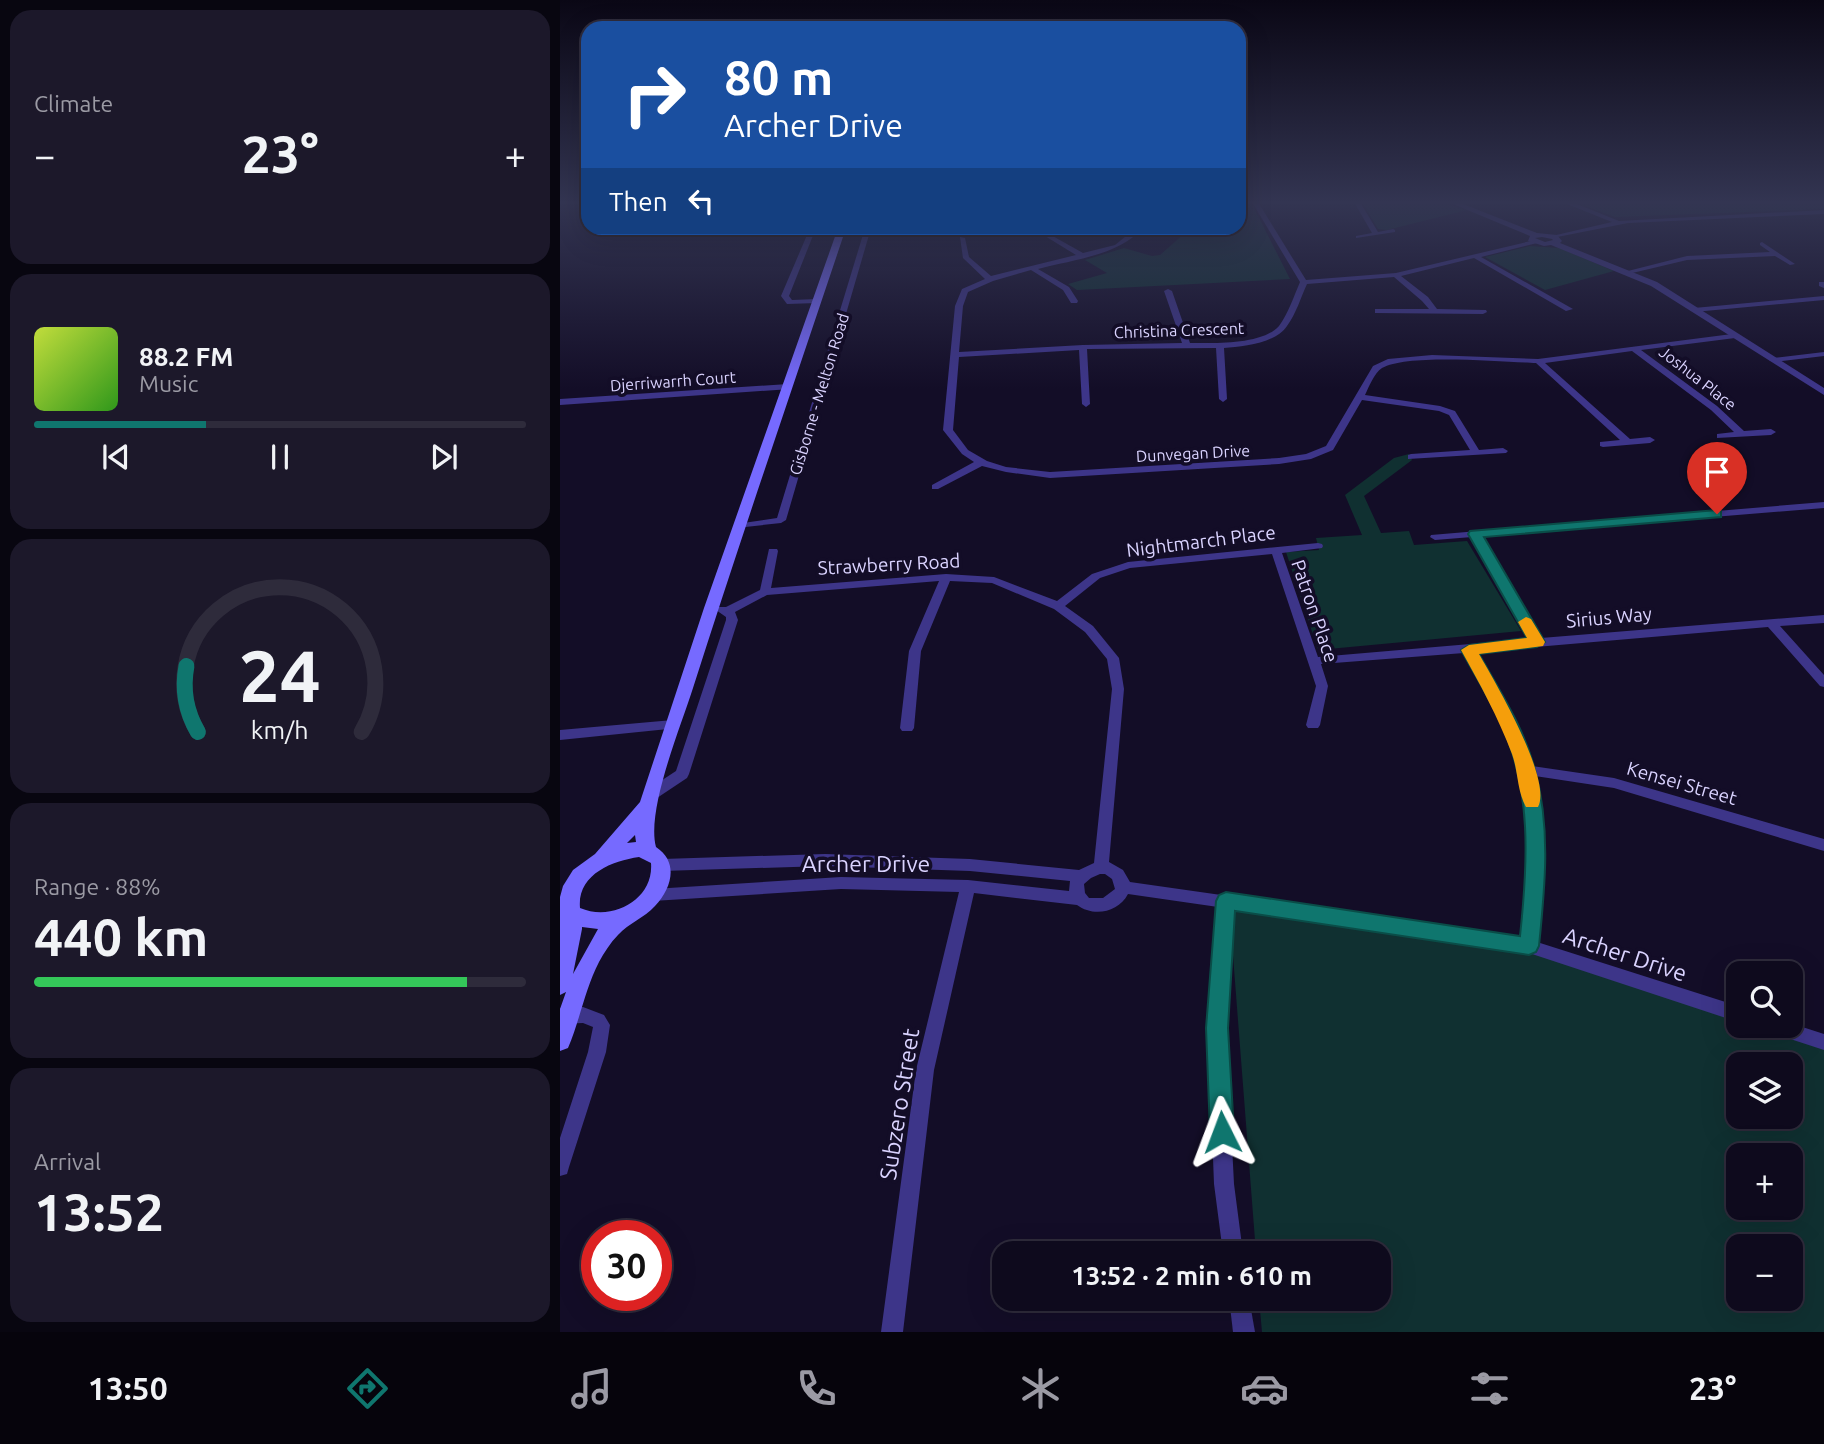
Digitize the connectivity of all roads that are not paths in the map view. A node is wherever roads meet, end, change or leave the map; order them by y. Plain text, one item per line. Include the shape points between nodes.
1 (798, 264) edge
2 (830, 264) edge
3 (857, 264) edge
4 (973, 264) edge
5 (1052, 264) edge
6 (1293, 264) edge
7 (1441, 264) edge
8 (1489, 264) edge
9 (1610, 264) edge
10 (1662, 264) edge
11 (1034, 269) junction
12 (1628, 272) junction
13 (1396, 275) junction
14 (990, 279) junction
15 (1304, 282) junction
16 (1168, 291) dead end
17 (1824, 298) edge
18 (817, 301) junction
19 (1074, 301) dead end
20 (1569, 309) dead end
21 (1694, 310) junction
22 (1378, 311) dead end
23 (1434, 311) junction
24 (1483, 312) dead end
25 (1732, 336) junction
26 (1220, 346) junction
27 (1083, 347) junction
28 (1187, 347) junction
29 (1634, 349) junction
30 (1824, 354) edge
31 (956, 355) junction
32 (1538, 360) junction
33 (1773, 360) junction
34 (788, 387) junction
35 (1824, 392) edge
36 (1358, 397) junction
37 (1223, 399) dead end
38 (560, 402) edge
39 (1086, 404) dead end
40 (1771, 432) dead end
41 (1741, 434) junction
42 (1720, 436) dead end
43 (1650, 440) dead end
44 (1628, 442) junction
45 (1603, 444) dead end
46 (1503, 451) dead end
47 (1476, 452) junction
48 (1411, 457) dead end
49 (981, 462) junction
50 (935, 487) dead end
51 (1824, 505) edge
52 (740, 526) junction
53 (1475, 534) junction
54 (1435, 537) dead end
55 (1318, 546) dead end
56 (1276, 550) junction
57 (773, 551) dead end
58 (946, 577) junction
59 (765, 592) junction
60 (1058, 606) junction
61 (711, 608) junction
62 (728, 611) junction
63 (1824, 619) edge
64 (1771, 623) junction
65 (1537, 642) junction
66 (1469, 650) junction
67 (1313, 661) junction
68 (1824, 683) edge
69 (673, 725) junction
70 (1313, 725) dead end
71 (907, 728) dead end
72 (560, 735) edge
73 (1526, 769) junction
74 (650, 797) junction
75 (1824, 845) edge
76 (655, 858) junction
77 (597, 860) junction
78 (1101, 868) junction
79 (1080, 876) junction
80 (968, 886) junction
81 (1123, 887) junction
82 (653, 895) junction
83 (1079, 899) junction
84 (1226, 901) junction
85 (571, 913) junction
86 (630, 914) junction
87 (1529, 946) junction
88 (560, 985) edge
89 (1726, 1010) edge
90 (565, 1016) edge
91 (1803, 1035) edge
92 (560, 1041) edge
93 (1824, 1042) edge
94 (560, 1167) edge
95 (1231, 1241) edge
96 (1241, 1311) edge
97 (892, 1332) edge
98 (1244, 1332) edge

1 - 18 street, Gisborne - Melton Road via 785,296 790,302
2 - 18 main road, Gisborne - Melton Road
3 - 52 street, Gisborne - Melton Road via 781,520
4 - 14 street
5 - 11 street, Dunvegan Drive
6 - 15 street
7 - 13 street
8 - 20 street
9 - 12 street
10 - 12 street
11 - 14 street, Dunvegan Drive
11 - 19 street via 1066,289
12 - 21 street
13 - 15 street
13 - 23 street
14 - 31 street, Dunvegan Drive via 965,291 959,306
15 - 26 street, Christina Crescent via 1275,334
16 - 28 street
17 - 21 street
18 - 34 main road, Gisborne - Melton Road
21 - 25 street
22 - 23 street
23 - 24 street
25 - 29 street, Dunvegan Drive
25 - 33 street
26 - 28 street, Christina Crescent
26 - 37 street
27 - 28 street, Christina Crescent
27 - 31 street, Christina Crescent
27 - 39 street
29 - 32 street, Dunvegan Drive
29 - 41 street, Joshua Place via 1714,408
30 - 33 street
31 - 49 street, Dunvegan Drive via 948,430 964,451
32 - 36 street, Dunvegan Drive via 1432,357 1391,361 1376,368
32 - 44 street
33 - 35 street
34 - 38 street, Djerriwarrh Court
34 - 52 main road, Gisborne - Melton Road
36 - 47 street via 1452,413
36 - 49 street, Dunvegan Drive via 1330,448 1308,457 1050,475
40 - 41 street, Joshua Place
41 - 42 street, Joshua Place
43 - 44 street
44 - 45 street
46 - 47 street
47 - 48 street
49 - 50 street
51 - 53 street
52 - 61 main road, Gisborne - Melton Road
53 - 54 street
53 - 65 street
55 - 56 street, Nightmarch Place
56 - 60 street, Nightmarch Place via 1128,565 1096,576
56 - 67 street, Patron Place
57 - 59 street
58 - 59 street, Strawberry Road
58 - 60 street, Strawberry Road via 994,580
58 - 71 street via 915,651
59 - 62 street, Strawberry Road
60 - 78 street, Strawberry Road via 1089,629 1113,658 1115,668 1116,724
61 - 62 street
61 - 69 main road, Gisborne - Melton Road
62 - 74 street, Gisborne - Melton Road via 732,620 682,774
63 - 64 street, Sirius Way
64 - 65 street, Sirius Way
64 - 68 street
65 - 66 street, Sirius Way
66 - 67 street, Sirius Way
66 - 73 street via 1508,722
67 - 70 street, Patron Place via 1322,686
69 - 72 street
69 - 74 main road, Gisborne - Melton Road
73 - 75 street, Kensei Street via 1614,783
73 - 87 street via 1535,819 1536,877
74 - 76 main road, Gisborne - Melton Road via 644,836
74 - 77 main road, Gisborne - Melton Road via 627,832
76 - 77 main road via 619,851
76 - 79 street, Archer Drive via 970,865
76 - 82 main road via 659,884
77 - 85 main road via 573,882 568,899
78 - 79 street
78 - 81 street via 1114,871
79 - 83 street via 1075,887
80 - 82 street, Archer Drive via 841,883
80 - 83 street, Archer Drive
80 - 97 street, Subzero Street via 925,1070
81 - 83 street via 1118,899 1105,906 1090,906
81 - 84 street, Archer Drive
82 - 86 main road
84 - 87 street, Archer Drive
84 - 95 street via 1217,1028 1224,1184
85 - 86 main road via 596,922
85 - 88 main road
86 - 90 main road via 596,946
87 - 89 street, Archer Drive
90 - 92 main road
90 - 94 street via 590,1016 598,1020 601,1032
91 - 93 street
96 - 98 street

